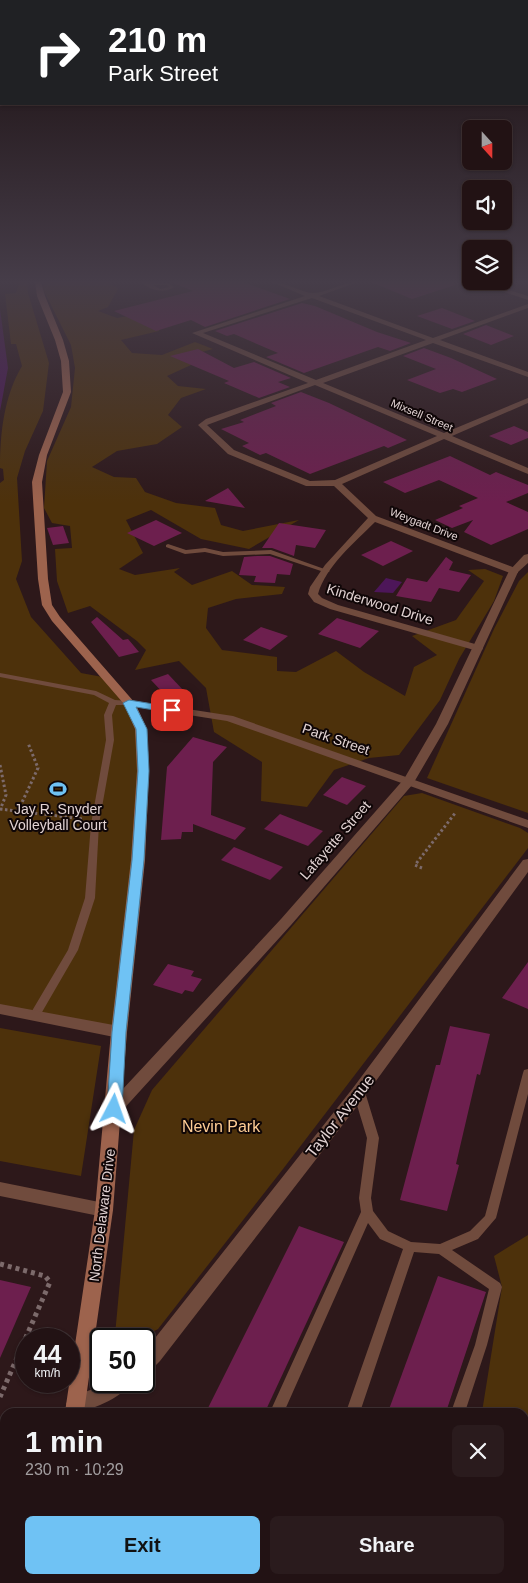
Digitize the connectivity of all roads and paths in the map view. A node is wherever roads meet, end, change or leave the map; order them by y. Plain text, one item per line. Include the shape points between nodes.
1 (64, 356) edge
2 (252, 356) edge
3 (388, 356) edge
4 (476, 356) edge
5 (528, 375) edge
6 (315, 382) junction
7 (528, 400) edge
8 (444, 436) junction
9 (528, 471) edge
10 (336, 483) junction
11 (373, 518) junction
12 (168, 546) dead end
13 (528, 557) edge
14 (326, 571) junction
15 (514, 571) junction
16 (478, 648) junction
17 (0, 675) edge
18 (113, 702) junction
19 (129, 703) junction
20 (28, 743) dead end
21 (0, 766) edge
22 (408, 781) junction
23 (464, 801) junction
24 (0, 809) edge
25 (18, 811) junction
26 (96, 820) junction
27 (528, 824) edge
28 (528, 863) edge
29 (422, 868) dead end
30 (0, 1009) edge
31 (34, 1016) junction
32 (119, 1032) junction
33 (528, 1073) edge
34 (359, 1092) junction
35 (114, 1109) junction
36 (0, 1189) edge
37 (104, 1210) junction
38 (367, 1212) junction
39 (410, 1247) junction
40 (441, 1249) junction
41 (0, 1264) edge
42 (155, 1352) edge
43 (107, 1393) edge
44 (0, 1397) edge
45 (76, 1408) edge
46 (280, 1408) edge
47 (354, 1408) edge
48 (459, 1408) edge

1 - 19 main road, North Delaware Drive via 67,392 42,455 37,482 47,605
2 - 6 street, Mixsell Street
3 - 6 street
4 - 5 street
6 - 8 street, Mixsell Street
6 - 10 street via 202,426 231,452 264,467 309,484
7 - 8 street
8 - 9 street, Mixsell Street
8 - 10 street
10 - 11 street, Weygadt Drive
11 - 14 street, Kinderwood Drive
11 - 15 street, Weygadt Drive
12 - 14 lane via 185,552 271,552
13 - 15 street, Lafayette Street
14 - 16 street, Kinderwood Drive via 313,588 312,594 318,600
15 - 16 street, Lafayette Street
16 - 22 street, Lafayette Street via 442,724
17 - 18 lane via 96,693
18 - 19 lane
18 - 26 lane via 108,715 110,740
19 - 22 street, Park Street via 229,718
19 - 32 main road, North Delaware Drive via 141,729 143,771 138,860
20 - 25 path via 38,768
21 - 24 path via 6,795
22 - 23 street, Park Street
22 - 35 street, Lafayette Street via 286,922
23 - 27 street, Park Street
23 - 29 path via 415,865
24 - 25 path
25 - 26 path
26 - 31 lane via 88,906 73,950
28 - 34 street, Taylor Avenue
30 - 31 street
31 - 32 street
32 - 35 main road, North Delaware Drive
33 - 40 lane via 490,1218 474,1235
34 - 38 lane via 373,1138 365,1198
34 - 42 street, Taylor Avenue
35 - 37 main road, North Delaware Drive
36 - 37 street
37 - 45 main road, North Delaware Drive
38 - 39 lane via 384,1235
38 - 46 lane
39 - 40 lane
39 - 47 lane
40 - 48 lane via 496,1287
41 - 44 path via 45,1276 50,1282
43 - 45 street

